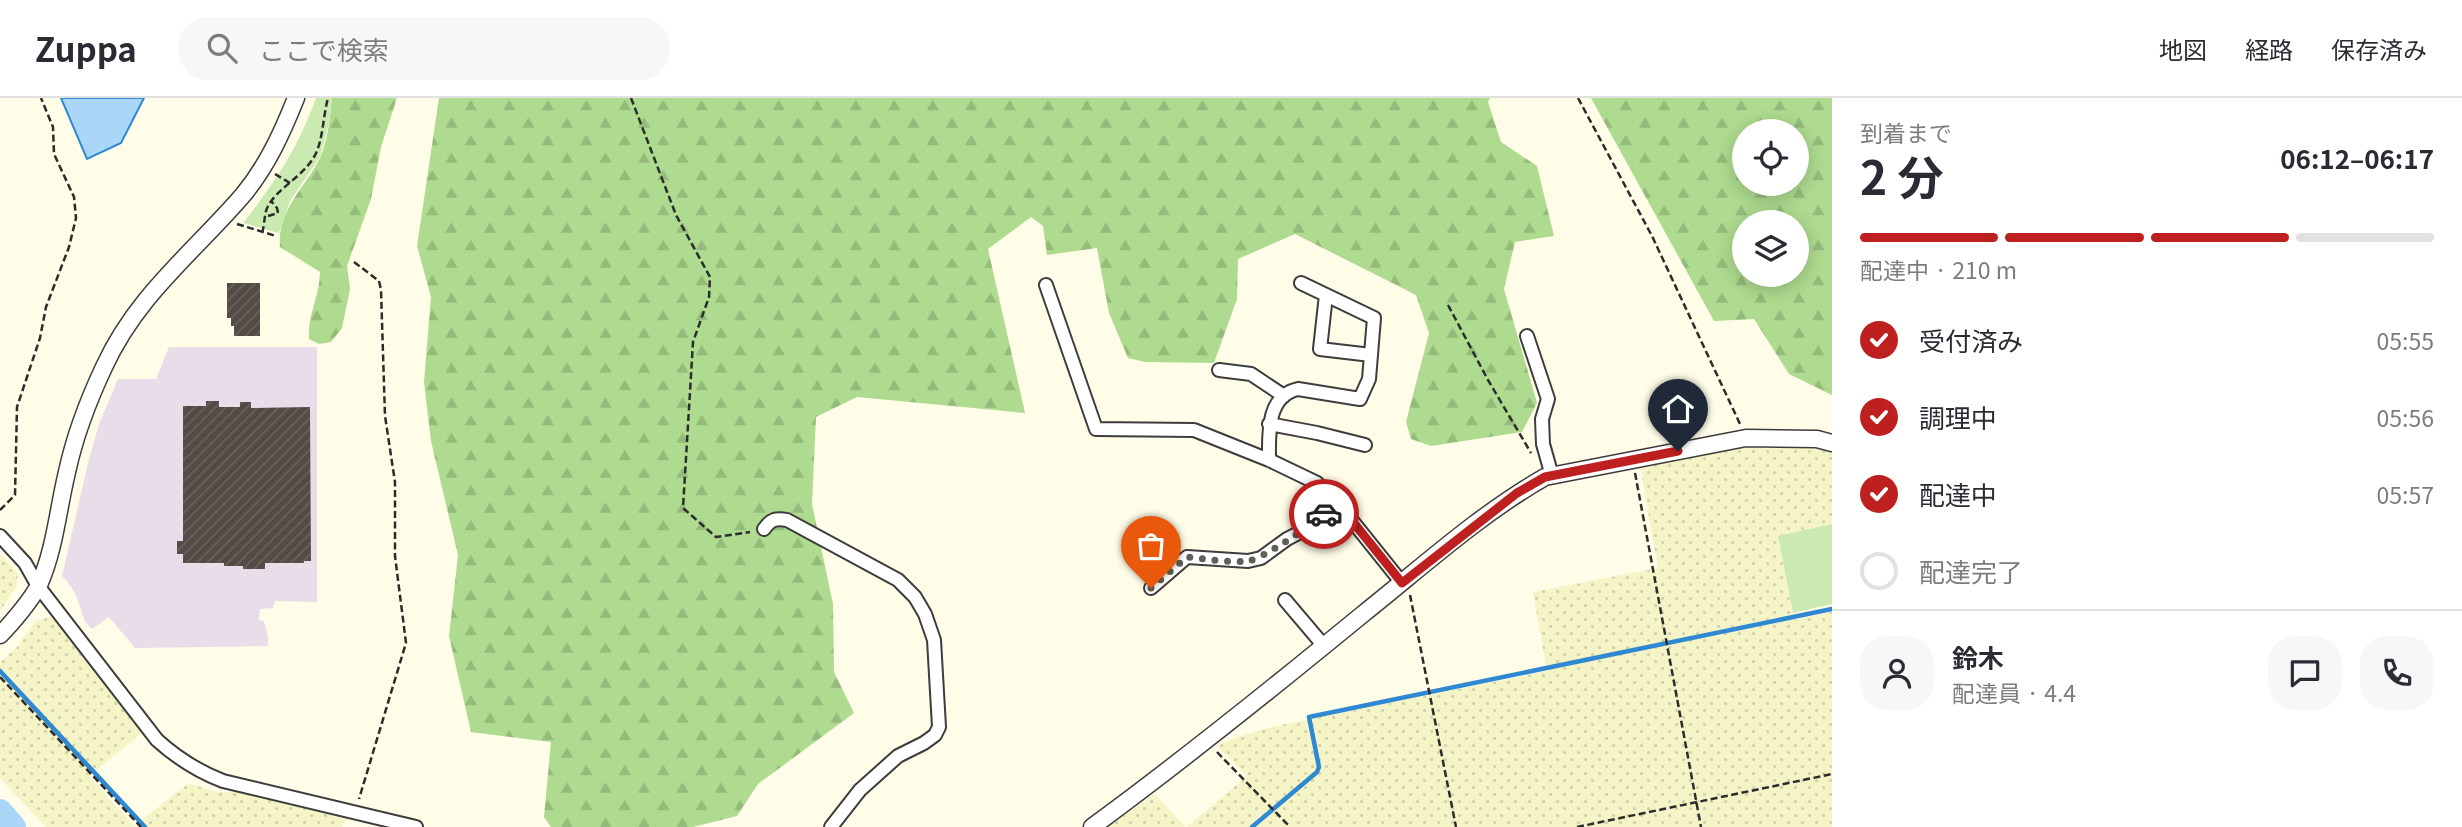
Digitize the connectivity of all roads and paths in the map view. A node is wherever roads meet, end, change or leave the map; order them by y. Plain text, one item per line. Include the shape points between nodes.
1 (41, 98) edge
2 (296, 98) edge
3 (328, 98) edge
4 (631, 98) edge
5 (1578, 98) edge
6 (275, 174) dead end
7 (291, 183) junction
8 (272, 202) junction
9 (267, 215) junction
10 (237, 224) dead end
11 (262, 233) junction
12 (276, 236) dead end
13 (354, 262) dead end
14 (1301, 283) dead end
15 (1046, 285) dead end
16 (1326, 295) junction
17 (1448, 305) dead end
18 (1527, 335) dead end
19 (1371, 355) junction
20 (1219, 370) dead end
21 (1284, 396) junction
22 (1269, 424) junction
23 (1746, 438) junction
24 (1832, 443) edge
25 (1364, 445) dead end
26 (1532, 456) dead end
27 (1269, 460) junction
28 (1632, 460) junction
29 (1552, 476) junction
30 (1337, 502) junction
31 (0, 510) edge
32 (764, 529) joint
33 (0, 536) edge
34 (1405, 580) junction
35 (38, 586) junction
36 (1151, 588) dead end
37 (1285, 600) dead end
38 (0, 635) edge
39 (1324, 646) junction
40 (0, 677) edge
41 (1206, 741) junction
42 (1832, 774) edge
43 (1696, 802) junction
44 (355, 813) junction
45 (838, 825) edge
46 (141, 827) edge
47 (416, 827) edge
48 (1092, 827) edge
49 (1290, 827) edge
50 (1456, 827) edge
51 (1577, 827) edge
52 (1701, 827) edge

1 - 31 path via 53,127 54,154 74,197 76,218 17,407 15,495
2 - 35 street via 277,145 244,194 168,272 105,364 80,422 53,542
3 - 7 path via 318,149
4 - 32 path via 676,215 710,277 709,297 692,342 682,508 716,537
5 - 23 path via 1652,236
6 - 7 path
7 - 8 path
8 - 9 path
8 - 9 path via 278,213
9 - 11 path
10 - 11 path
11 - 12 path
13 - 44 path via 379,281 381,290 385,416 395,482 395,556 406,643
14 - 16 street
15 - 27 street via 1096,429 1194,430
16 - 19 street via 1374,318
16 - 19 street via 1320,349
17 - 26 path
18 - 29 street via 1548,399 1542,419 1543,444
19 - 21 street via 1369,379 1360,399 1298,389
20 - 21 street via 1251,374
21 - 22 street
22 - 25 street
22 - 27 street
23 - 24 street
23 - 28 street
27 - 30 street via 1317,483
28 - 29 street
28 - 43 path
29 - 34 street via 1517,493
30 - 34 street
30 - 36 street via 1308,528 1261,558 1187,557
32 - 45 street via 776,518 788,520 898,580 915,597 934,640 939,727 935,735 898,756 860,790
33 - 35 street via 25,563
34 - 39 street
34 - 50 path
35 - 38 street
35 - 44 street via 157,740 179,759 223,781
37 - 39 street
39 - 41 street
40 - 46 path
41 - 48 street
41 - 49 path
42 - 43 path
43 - 51 path
43 - 52 path
44 - 47 street

